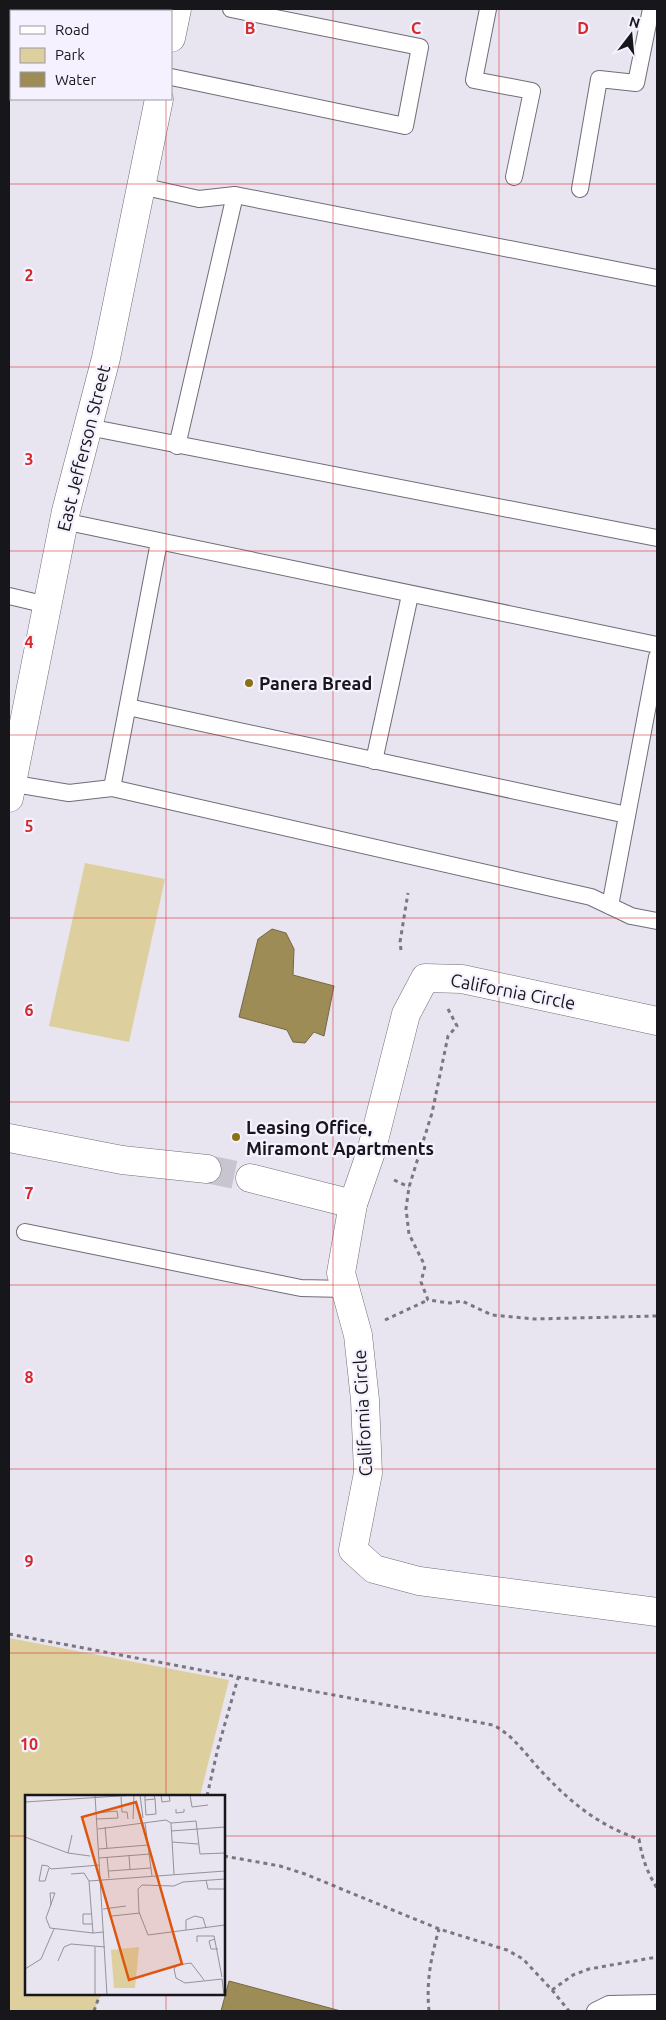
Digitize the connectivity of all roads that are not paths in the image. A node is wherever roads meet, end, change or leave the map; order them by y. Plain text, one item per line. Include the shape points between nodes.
1 (177, 9) edge
2 (231, 9) edge
3 (488, 9) edge
4 (651, 9) edge
5 (172, 33) edge
6 (172, 77) edge
7 (159, 100) edge
8 (514, 177) dead end
9 (141, 186) junction
10 (580, 189) dead end
11 (235, 195) junction
12 (657, 278) edge
13 (88, 427) junction
14 (177, 446) junction
15 (63, 521) junction
16 (657, 538) edge
17 (159, 542) junction
18 (410, 595) junction
19 (9, 596) edge
20 (47, 605) junction
21 (657, 645) edge
22 (657, 657) edge
23 (128, 707) junction
24 (374, 761) junction
25 (10, 788) edge
26 (112, 788) junction
27 (627, 815) junction
28 (610, 906) junction
29 (657, 921) edge
30 (657, 1021) edge
31 (9, 1138) edge
32 (207, 1169) tunnel mouth
33 (250, 1178) tunnel mouth
34 (353, 1204) junction
35 (25, 1232) dead end
36 (345, 1289) junction
37 (657, 1612) edge
38 (657, 2003) edge
39 (595, 2011) edge

1 - 5 street
2 - 6 lane via 420,47 405,126
3 - 8 lane via 474,80 532,91
4 - 10 lane via 636,83 599,79
7 - 9 street, East Jefferson Street
9 - 11 lane via 199,199
9 - 13 street, East Jefferson Street via 106,358
11 - 12 lane
11 - 14 lane
13 - 14 lane
13 - 15 street, East Jefferson Street
14 - 16 lane
15 - 17 lane
15 - 20 street, East Jefferson Street
17 - 18 lane
17 - 23 lane
18 - 21 lane
18 - 24 lane
19 - 20 lane
20 - 25 street, East Jefferson Street
22 - 27 lane
23 - 24 lane
23 - 26 lane
24 - 27 lane
25 - 26 lane via 69,793
26 - 28 lane via 592,897
27 - 28 lane
28 - 29 lane via 631,916
30 - 34 street, California Circle via 462,978 425,978 406,1014 371,1152
31 - 32 street via 122,1160
33 - 34 street
34 - 36 street, California Circle via 341,1273
35 - 36 lane via 301,1288
36 - 37 street, California Circle via 358,1335 368,1473 353,1550 374,1569 418,1581
38 - 39 lane via 609,2004

